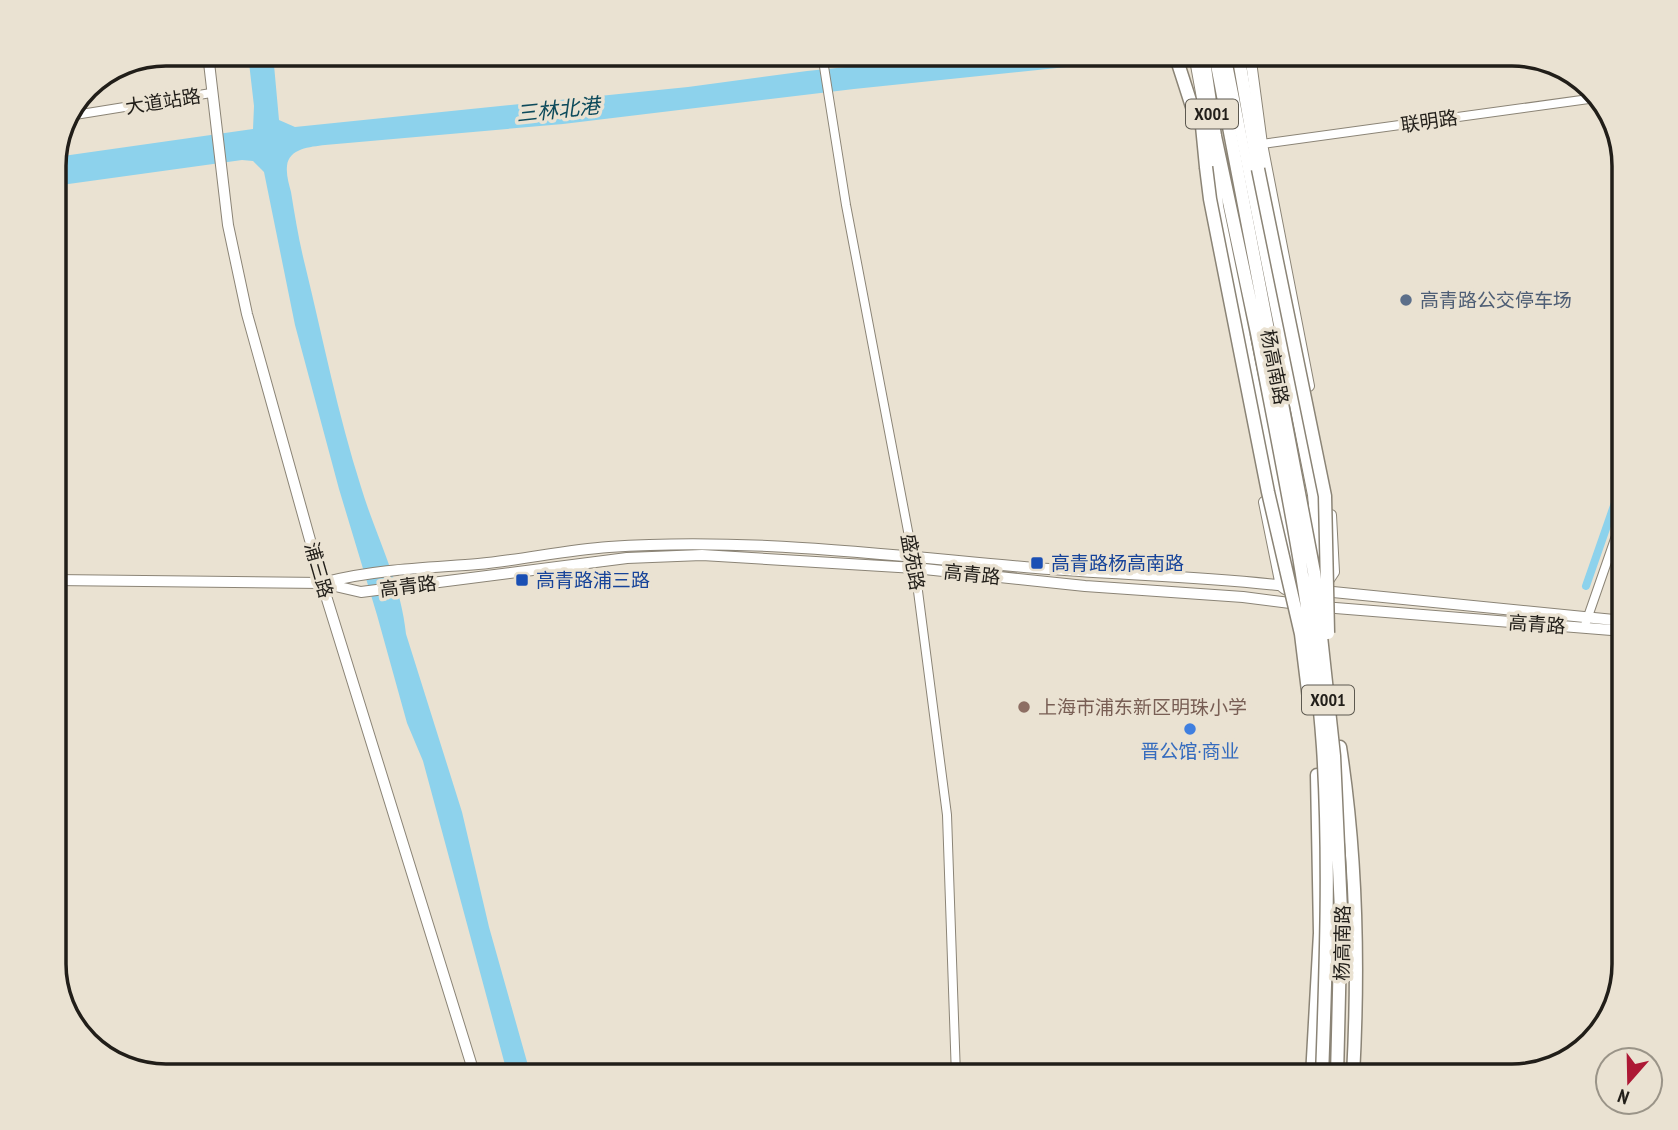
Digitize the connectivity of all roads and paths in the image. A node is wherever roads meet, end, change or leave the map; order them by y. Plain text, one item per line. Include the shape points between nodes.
1 (209, 66) edge
2 (824, 66) edge
3 (1179, 66) edge
4 (1202, 66) edge
5 (1204, 66) edge
6 (1207, 66) edge
7 (1227, 66) edge
8 (1240, 66) edge
9 (1252, 66) edge
10 (1253, 78) junction
11 (211, 93) junction
12 (1586, 99) edge
13 (1246, 105) junction
14 (82, 114) edge
15 (1249, 120) junction
16 (1202, 126) junction
17 (1234, 131) junction
18 (1262, 144) junction
19 (1223, 172) junction
20 (1218, 192) junction
21 (1218, 206) junction
22 (1262, 331) junction
23 (1612, 547) edge
24 (913, 556) junction
25 (915, 568) junction
26 (67, 580) edge
27 (322, 583) junction
28 (1282, 586) junction
29 (1296, 587) junction
30 (1321, 590) junction
31 (1305, 605) junction
32 (1321, 606) junction
33 (1341, 609) junction
34 (1612, 622) edge
35 (1585, 623) junction
36 (1325, 628) junction
37 (1612, 629) edge
38 (1332, 700) junction
39 (1340, 747) junction
40 (1317, 775) junction
41 (1335, 783) junction
42 (1326, 818) junction
43 (471, 1064) edge
44 (956, 1064) edge
45 (1312, 1064) edge
46 (1321, 1064) edge
47 (1322, 1064) edge
48 (1338, 1064) edge
49 (1338, 1064) edge
50 (1354, 1064) edge

1 - 11 main road, 浦三路
2 - 24 street, 盛苑路
3 - 16 highway, X001
4 - 16 main road, 杨高南路 / X001
5 - 19 highway, 杨高南路 / X001
6 - 17 highway, 杨高南路 / X001
7 - 17 main road, 杨高南路 / X001
8 - 13 highway, X001
9 - 10 main road, X001
10 - 15 main road, 杨高南路
10 - 18 main road, X001
11 - 14 street, 大道站路
11 - 27 main road, 浦三路 via 228,225 247,314
12 - 18 street, 联明路
13 - 15 highway, 杨高南路 / X001
13 - 17 main road, 杨高南路
15 - 39 highway, 杨高南路 / X001, bridge via 1325,496 1328,639
16 - 20 main road, 杨高南路 / X001
16 - 40 highway, 杨高南路 / X001, bridge via 1210,199 1300,634
17 - 22 highway, 杨高南路 / X001
17 - 30 main road, 杨高南路 / X001 via 1312,495
18 - 30 main road, 杨高南路 / X001 via 1331,500 1334,572
19 - 20 main road, 杨高南路 / X001
19 - 22 highway, 杨高南路 / X001
20 - 21 main road, 杨高南路 / X001
21 - 28 main road, 杨高南路 via 1213,237
21 - 29 main road, 杨高南路 / X001
22 - 41 highway, 杨高南路 / X001, bridge via 1314,572
22 - 42 highway, 杨高南路 / X001, bridge via 1301,570
23 - 35 street
24 - 25 street, 盛苑路
24 - 27 main road, 高青路 via 757,546 608,547 356,574
24 - 28 main road, 高青路
25 - 27 main road, 高青路 via 794,559 648,556 361,592
25 - 31 main road, 高青路
25 - 44 street, 盛苑路 via 947,814
26 - 27 main road, 高青路
27 - 43 main road, 浦三路
28 - 29 main road, 高青路
28 - 31 main road
28 - 32 main road
29 - 30 main road, 高青路
29 - 32 main road
30 - 32 main road, 杨高南路
30 - 35 main road, 高青路
31 - 32 main road, 高青路
31 - 46 main road, 杨高南路 / X001 via 1325,837
32 - 33 main road, 高青路
32 - 36 main road, 杨高南路
32 - 38 main road, 杨高南路
33 - 35 main road, 高青路
33 - 36 main road via 1329,613
34 - 35 main road, 高青路
35 - 37 main road, 高青路
36 - 38 main road, 杨高南路
38 - 49 main road, 杨高南路 / X001 via 1344,914
39 - 41 highway, 杨高南路 / X001, bridge
39 - 50 highway via 1350,814 1357,927
40 - 42 highway, 杨高南路 / X001, bridge
40 - 45 highway via 1320,933
41 - 48 highway, 杨高南路 / X001, bridge via 1341,911
42 - 47 highway, 杨高南路 / X001, bridge via 1328,912

